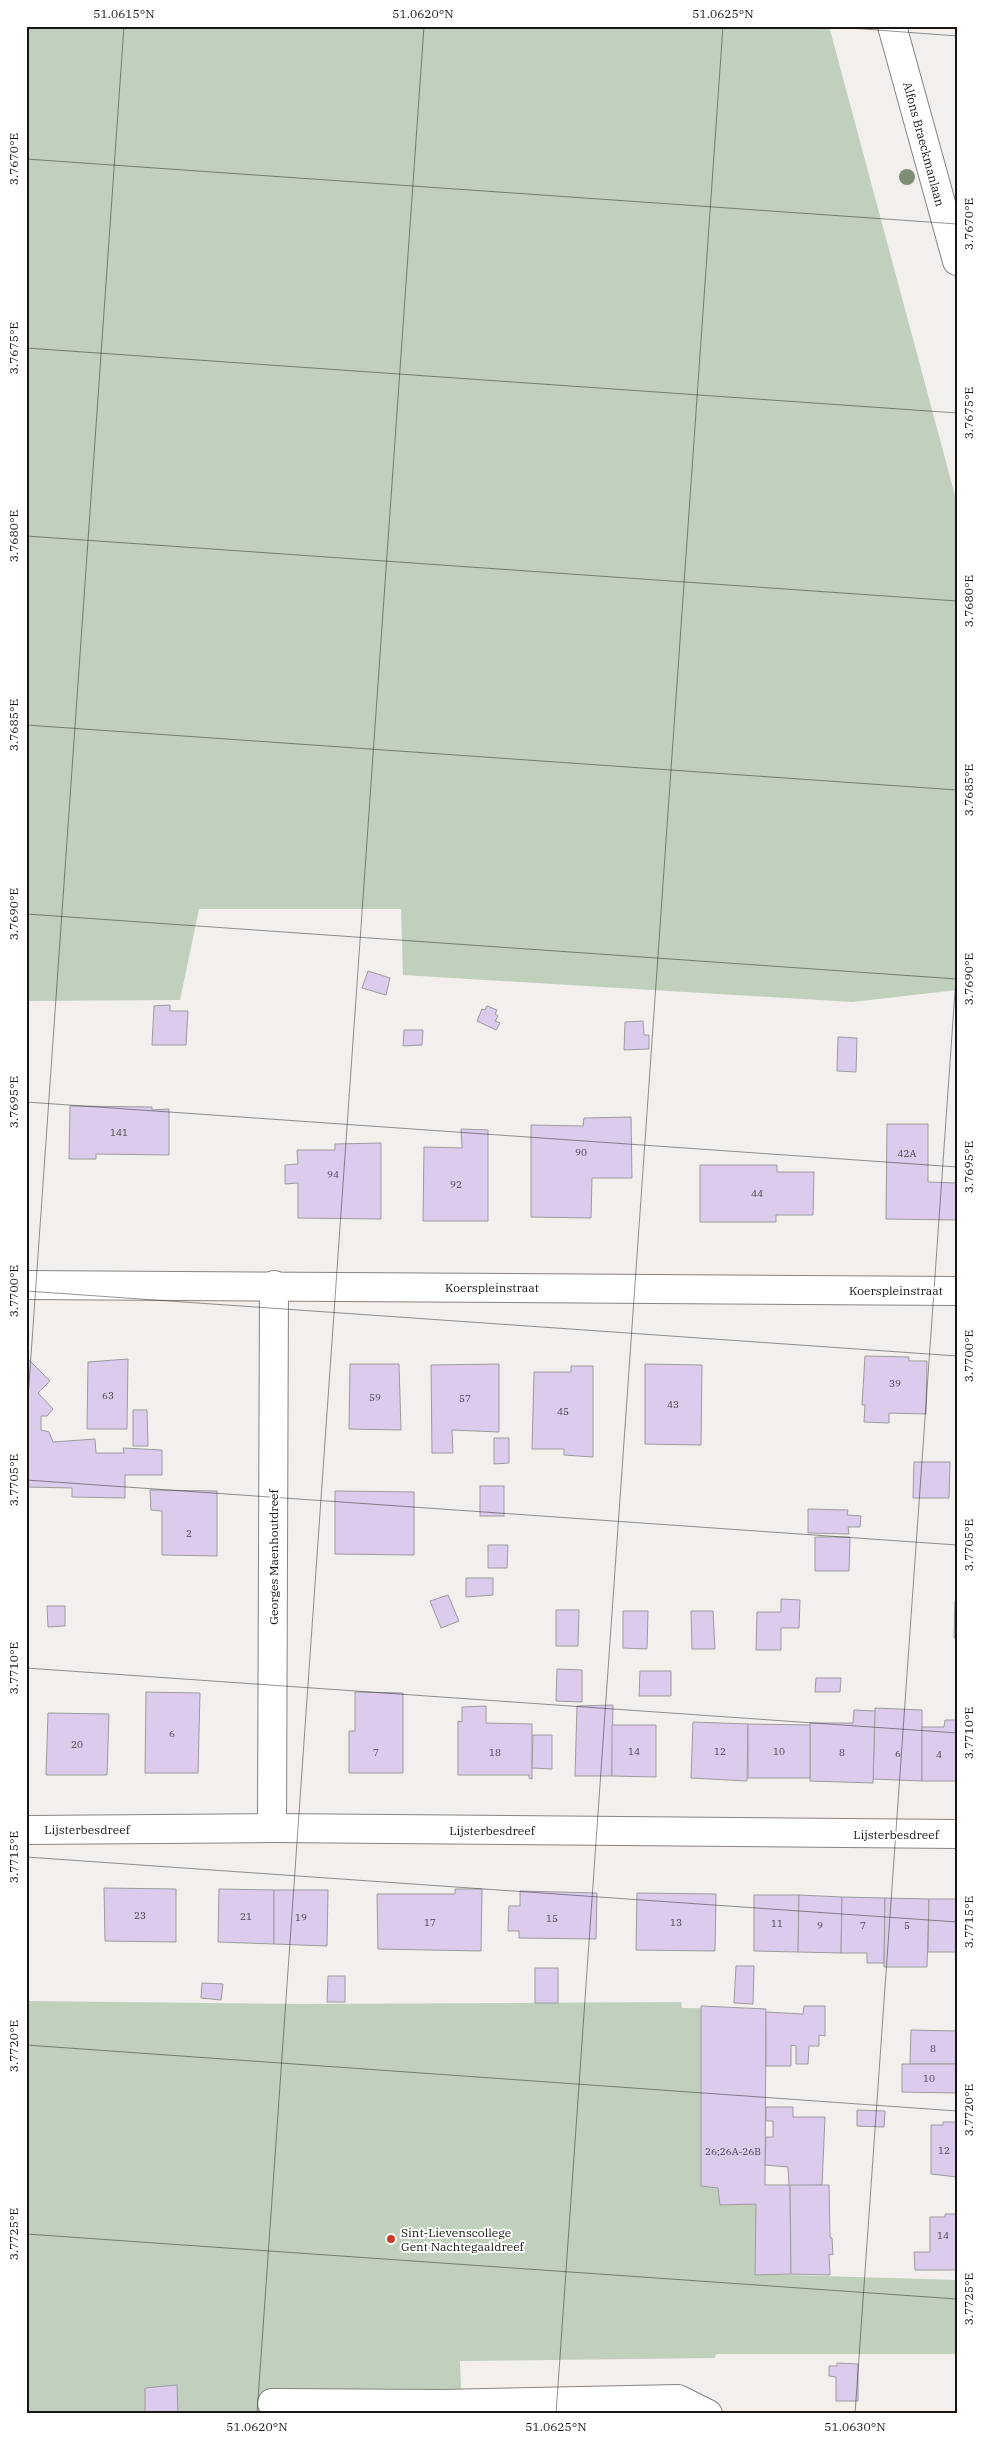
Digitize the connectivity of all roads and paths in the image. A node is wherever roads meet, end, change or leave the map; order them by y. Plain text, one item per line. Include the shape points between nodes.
1 (892, 26) edge
2 (957, 261) edge
3 (26, 1285) edge
4 (274, 1285) junction
5 (957, 1291) edge
6 (272, 1828) junction
7 (26, 1830) edge
8 (957, 1834) edge
9 (272, 2403) dead end
10 (442, 2409) edge
11 (708, 2414) edge

1 - 2 street, Alfons Braeckmanlaan
3 - 4 street, Koerspleinstraat
4 - 5 street, Koerspleinstraat
4 - 6 street, Georges Maenhoutdreef
6 - 7 street, Lijsterbesdreef
6 - 8 street, Lijsterbesdreef
9 - 10 street
10 - 11 street via 678,2399

